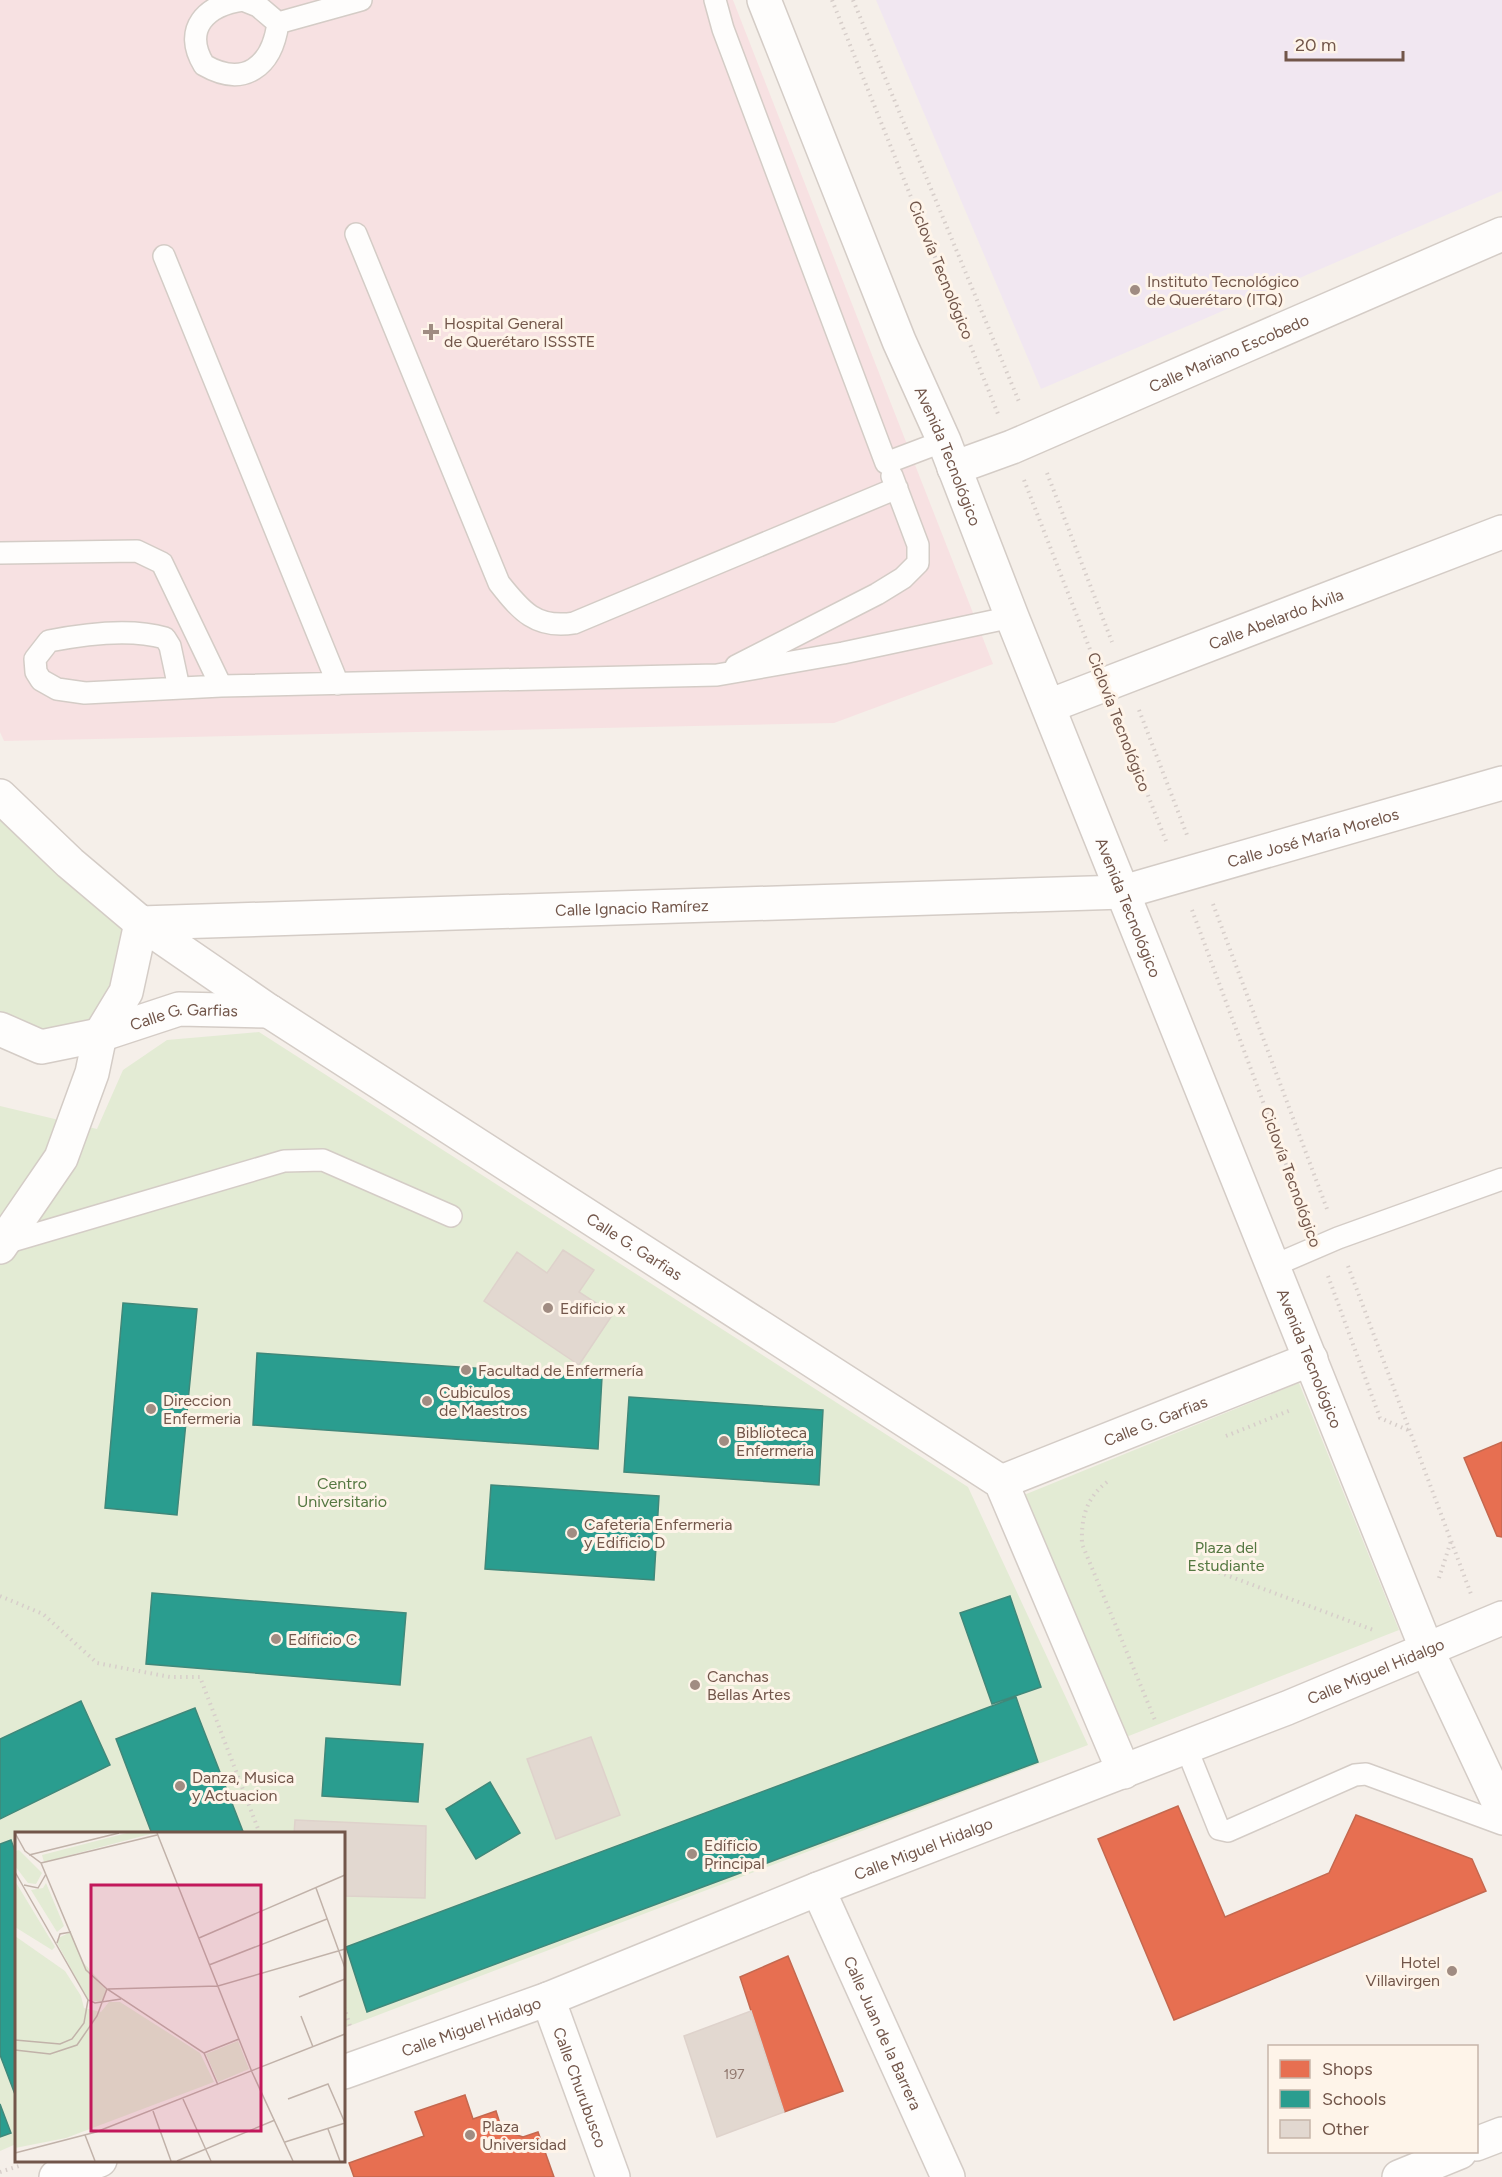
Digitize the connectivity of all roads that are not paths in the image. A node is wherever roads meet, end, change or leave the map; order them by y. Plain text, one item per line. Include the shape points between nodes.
1 (361, 0) edge
2 (715, 0) edge
3 (764, 0) edge
4 (278, 23) dead end
5 (356, 234) dead end
6 (1502, 234) edge
7 (164, 256) dead end
8 (949, 455) junction
9 (886, 463) junction
10 (897, 488) junction
11 (1502, 532) edge
12 (0, 553) edge
13 (1012, 617) junction
14 (717, 675) junction
15 (338, 684) junction
16 (221, 686) junction
17 (179, 688) junction
18 (1049, 706) junction
19 (1502, 783) edge
20 (0, 796) edge
21 (1123, 892) junction
22 (141, 923) junction
23 (268, 1011) junction
24 (0, 1029) edge
25 (100, 1035) junction
26 (1502, 1179) edge
27 (451, 1216) dead end
28 (1, 1244) edge
29 (1273, 1266) junction
30 (1311, 1359) junction
31 (1001, 1482) junction
32 (1492, 1622) edge
33 (1427, 1650) junction
34 (1178, 1750) junction
35 (1124, 1772) junction
36 (1502, 1810) edge
37 (1502, 1824) edge
38 (818, 1889) junction
39 (548, 1999) junction
40 (345, 2072) edge
41 (1502, 2134) edge
42 (1478, 2143) edge
43 (1455, 2153) edge
44 (95, 2162) edge
45 (56, 2177) edge
46 (613, 2177) edge
47 (948, 2177) edge
48 (1399, 2177) edge

1 - 4 lane
2 - 9 lane
3 - 8 street, Avenida Tecnológico via 899,342
5 - 10 lane via 499,583 517,606 540,622 556,626 574,622
6 - 8 street, Calle Mariano Escobedo via 1012,447
7 - 15 lane
8 - 9 lane
8 - 13 street, Avenida Tecnológico
9 - 10 lane
10 - 14 lane via 918,545 918,563 877,594
11 - 18 street, Calle Abelardo Ávila
12 - 16 lane via 137,551 162,563
13 - 14 lane
13 - 18 street, Avenida Tecnológico
14 - 15 lane
15 - 16 lane
16 - 17 lane
17 - 17 lane via 85,693 57,689 41,680 35,659 49,641 152,634 165,638 170,646
18 - 21 street, Avenida Tecnológico
19 - 21 street, Calle José María Morelos
20 - 22 street, Calle G. Garfias
21 - 22 street, Calle Ignacio Ramírez
21 - 29 street, Avenida Tecnológico
22 - 23 street, Calle G. Garfias
22 - 25 street via 126,992
23 - 25 street, Calle G. Garfias via 179,1009
23 - 31 street, Calle G. Garfias
24 - 25 street, Calle G. Garfias via 41,1047
25 - 28 street via 92,1072 61,1158
26 - 29 lane
27 - 28 lane via 322,1160 284,1161
29 - 30 street, Avenida Tecnológico
30 - 31 street, Calle G. Garfias
30 - 33 street, Avenida Tecnológico
31 - 35 street
32 - 33 street, Calle Miguel Hidalgo
33 - 34 street, Calle Miguel Hidalgo
33 - 36 street, Avenida Tecnológico
34 - 35 street, Calle Miguel Hidalgo
34 - 37 lane via 1219,1829 1228,1831 1354,1775 1366,1774
35 - 38 street, Calle Miguel Hidalgo
38 - 39 street, Calle Miguel Hidalgo
38 - 47 street, Calle Juan de la Barrera
39 - 40 street, Calle Miguel Hidalgo
39 - 46 street, Calle Churubusco
41 - 42 street
43 - 48 street
44 - 45 street

